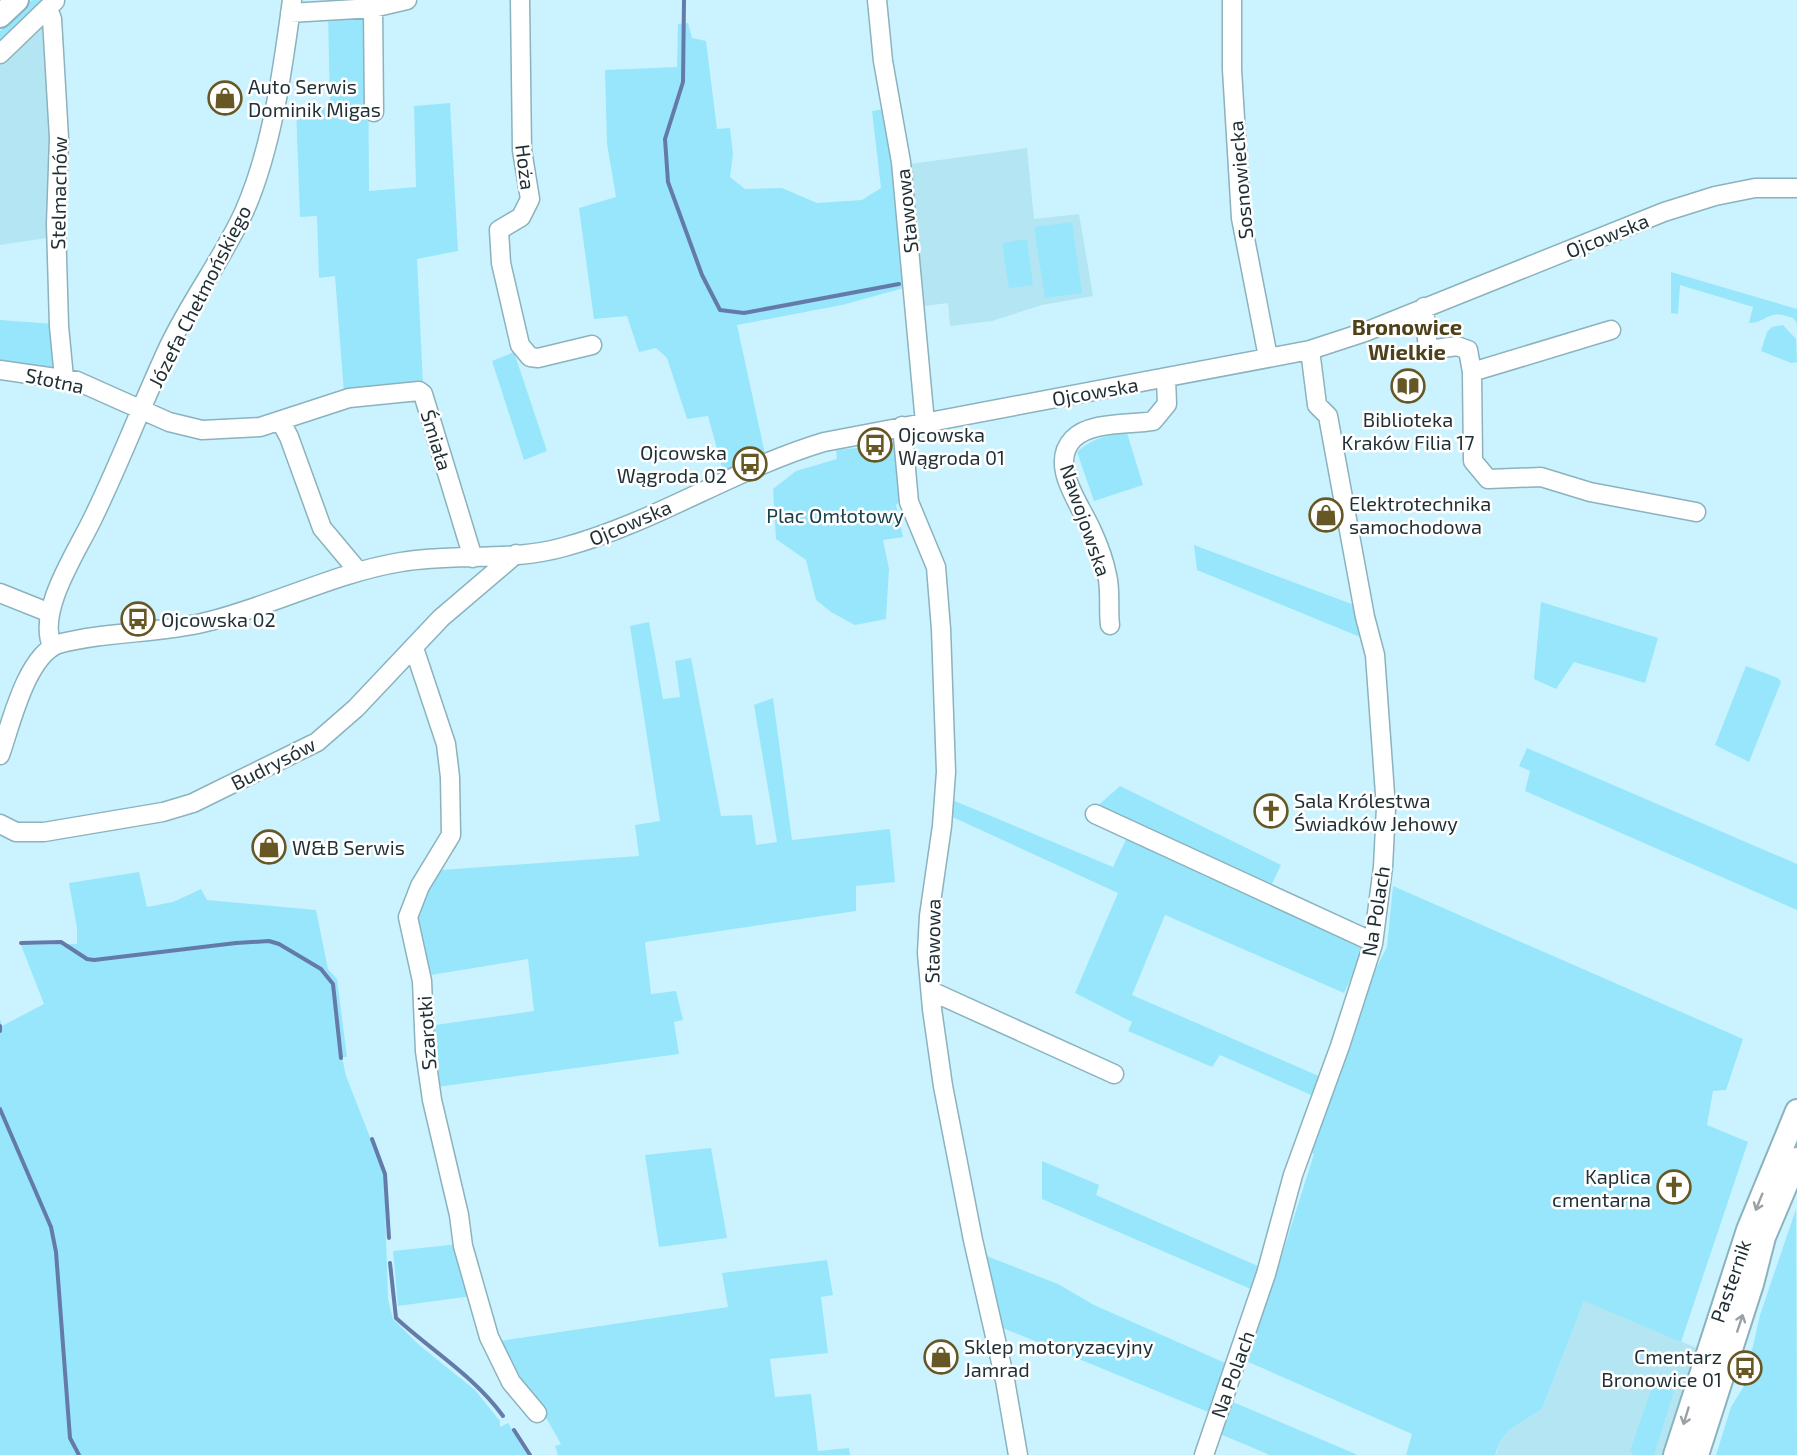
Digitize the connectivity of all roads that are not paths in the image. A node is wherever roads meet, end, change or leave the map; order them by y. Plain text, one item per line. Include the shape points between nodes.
1 (16, 0) edge
2 (407, 0) edge
3 (520, 0) edge
4 (877, 0) edge
5 (1232, 0) edge
6 (52, 4) edge
7 (291, 6) edge
8 (373, 8) junction
9 (0, 16) edge
10 (0, 54) edge
11 (374, 112) dead end
12 (1797, 188) edge
13 (1424, 308) junction
14 (1611, 330) dead end
15 (592, 345) dead end
16 (1310, 350) junction
17 (1268, 357) junction
18 (0, 370) edge
19 (1472, 372) junction
20 (64, 378) junction
21 (1166, 379) junction
22 (142, 409) junction
23 (281, 422) junction
24 (925, 423) junction
25 (902, 426) junction
26 (1696, 512) dead end
27 (517, 554) junction
28 (473, 558) junction
29 (358, 571) junction
30 (0, 593) edge
31 (50, 613) junction
32 (1110, 625) dead end
33 (52, 646) junction
34 (414, 648) junction
35 (0, 755) edge
36 (1095, 814) dead end
37 (0, 824) edge
38 (1373, 942) junction
39 (931, 991) junction
40 (1114, 1074) dead end
41 (1797, 1111) edge
42 (1797, 1159) edge
43 (1790, 1199) edge
44 (537, 1413) dead end
45 (1018, 1455) edge
46 (1204, 1455) edge
47 (1675, 1455) edge
48 (1697, 1455) edge

1 - 9 main road
2 - 8 street
3 - 15 street, Hoża via 522,150 530,199 521,217 499,231 501,263 520,345 530,357
4 - 24 street, Stawowa via 883,62 901,162
5 - 17 street, Sosnowiecka via 1241,218
6 - 10 street, Stelmachów
6 - 20 street, Stelmachów via 59,138 59,326
7 - 8 street
7 - 22 street, Józefa Chełmońskiego via 276,99 244,212 177,328
8 - 11 street
12 - 13 street, Ojcowska via 1755,188 1664,212
13 - 16 street, Ojcowska
13 - 19 street via 1428,350 1457,346 1468,350
14 - 19 street
16 - 17 street, Ojcowska
16 - 38 street, Na Polach via 1317,405 1328,416 1375,655 1386,808
17 - 21 street, Ojcowska
18 - 20 street, Słotna
19 - 26 street via 1473,461 1488,479 1541,477 1623,499
20 - 22 street, Słotna
21 - 24 street, Ojcowska
21 - 32 street, Nawojowska via 1167,404 1153,421 1094,427 1074,438 1064,453 1064,466 1075,498 1093,532 1108,577
22 - 23 street, Śmiała via 169,422 202,430
22 - 31 street, Józefa Chełmońskiego
23 - 28 street, Śmiała via 350,398 419,391
23 - 29 street via 322,528
24 - 25 street, Ojcowska
25 - 27 street, Ojcowska via 797,450 600,537
25 - 39 street, Stawowa via 909,502 936,567 941,629 946,772 929,916
27 - 28 street, Ojcowska
27 - 34 street, Budrysów via 441,618
28 - 29 street, Ojcowska via 405,561
29 - 33 street, Ojcowska via 210,621
30 - 31 street
31 - 33 street, Józefa Chełmońskiego via 47,629
33 - 35 street via 33,668
34 - 37 street, Budrysów via 317,742 193,803 163,812 44,832 16,832
34 - 44 street, Szarotki via 446,744 450,777 451,835 420,886 408,917 422,981 432,1100 463,1246 489,1337 511,1382
36 - 38 street
38 - 46 street, Na Polach via 1293,1174 1266,1274
39 - 40 street
39 - 45 street, Stawowa via 943,1086
41 -> 47 main road, Pasternik via 1748,1230
42 - 43 main road, Pasternik
48 -> 43 main road, Pasternik via 1764,1237

